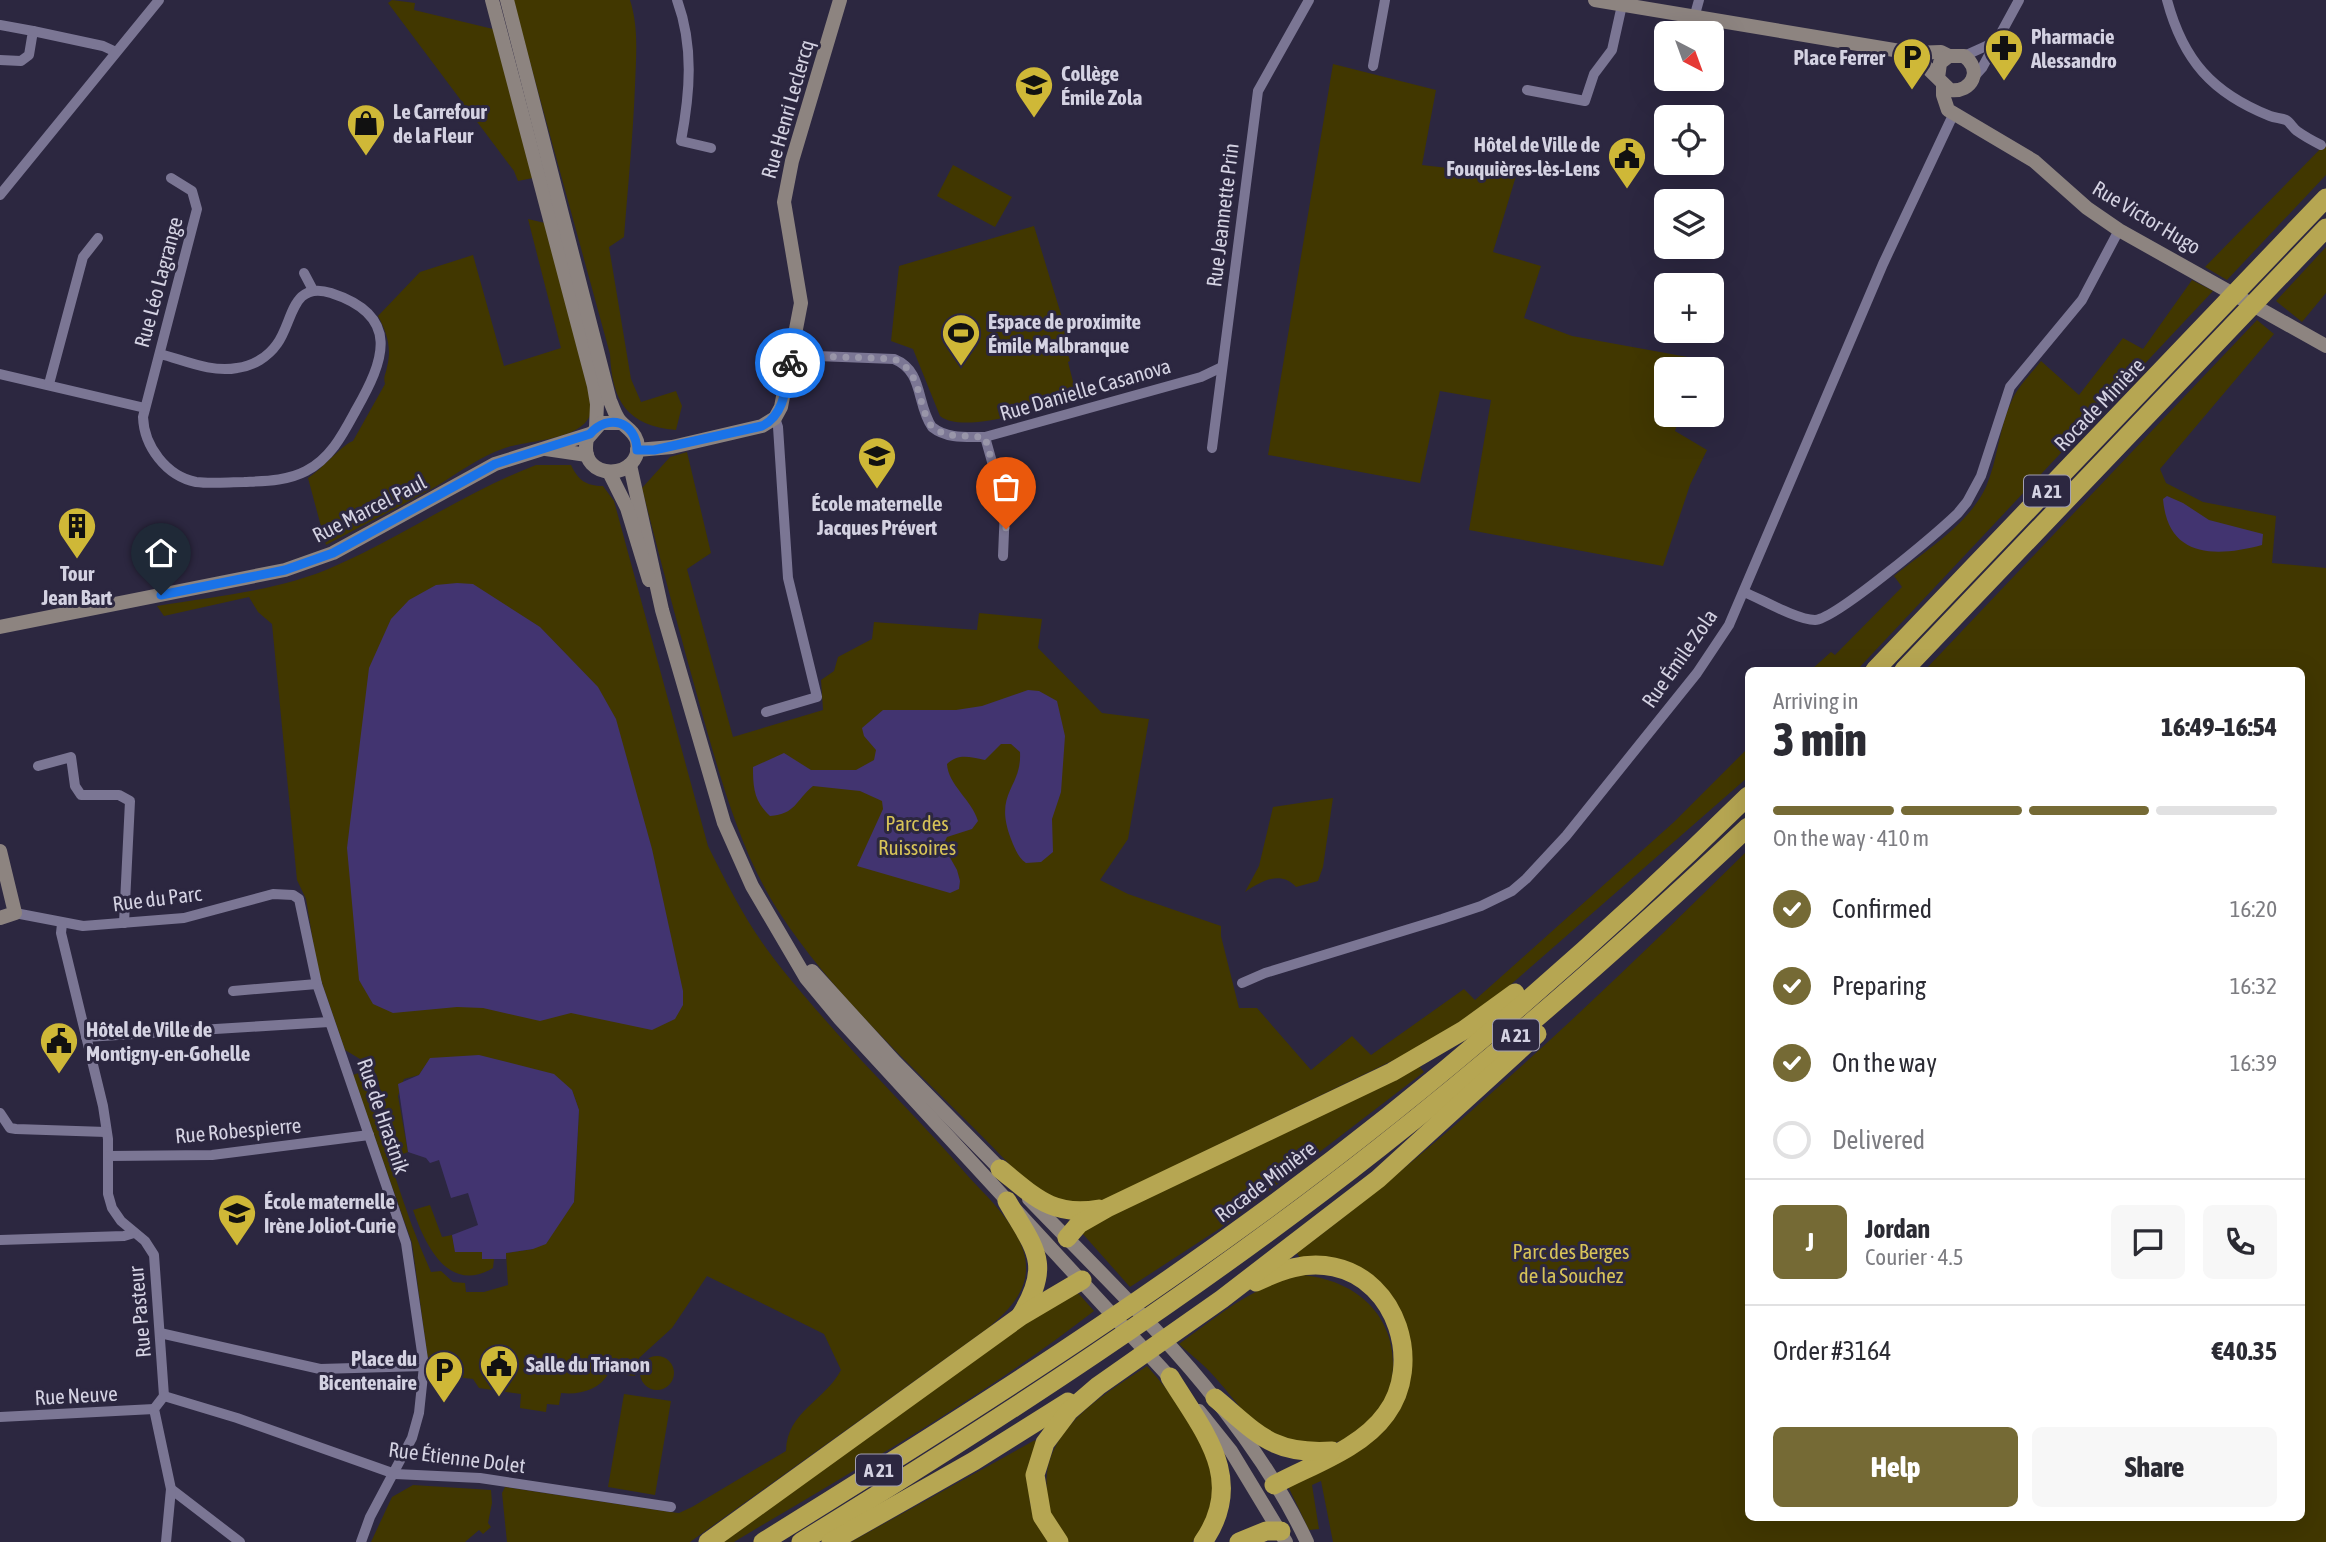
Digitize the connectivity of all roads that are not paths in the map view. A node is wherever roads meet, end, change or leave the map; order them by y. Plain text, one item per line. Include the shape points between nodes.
1 (159, 0) edge
2 (492, 0) edge
3 (507, 0) edge
4 (677, 0) edge
5 (839, 0) edge
6 (1309, 0) edge
7 (1385, 0) edge
8 (1595, 0) edge
9 (1699, 0) edge
10 (2019, 0) edge
11 (2167, 0) edge
12 (1622, 5) junction
13 (1694, 18) junction
14 (0, 25) edge
15 (33, 31) junction
16 (1995, 42) junction
17 (116, 52) junction
18 (1912, 53) junction
19 (1948, 56) junction
20 (1964, 56) junction
21 (0, 60) edge
22 (1373, 66) dead end
23 (1973, 77) junction
24 (1940, 82) junction
25 (1527, 90) dead end
26 (1962, 90) junction
27 (1954, 113) junction
28 (2321, 145) dead end
29 (711, 148) dead end
30 (171, 178) dead end
31 (0, 195) edge
32 (2326, 198) edge
33 (2326, 228) edge
34 (2119, 230) junction
35 (98, 237) dead end
36 (304, 273) dead end
37 (313, 290) junction
38 (2326, 346) edge
39 (160, 354) junction
40 (791, 355) junction
41 (1222, 367) junction
42 (0, 374) edge
43 (48, 384) junction
44 (145, 408) junction
45 (775, 418) junction
46 (621, 423) junction
47 (593, 430) junction
48 (985, 437) junction
49 (1212, 448) dead end
50 (544, 449) junction
51 (637, 450) junction
52 (587, 455) junction
53 (630, 465) junction
54 (609, 472) junction
55 (1003, 556) dead end
56 (1744, 592) junction
57 (662, 610) junction
58 (0, 627) edge
59 (1878, 667) edge
60 (1907, 667) edge
61 (766, 712) dead end
62 (38, 765) dead end
63 (1745, 799) edge
64 (1745, 830) edge
65 (0, 851) edge
66 (296, 896) joint
67 (15, 913) junction
68 (0, 918) edge
69 (124, 923) junction
70 (62, 924) junction
71 (1599, 936) junction
72 (789, 945) junction
73 (1603, 961) junction
74 (1242, 983) dead end
75 (317, 984) junction
76 (233, 991) dead end
77 (330, 1022) junction
78 (86, 1037) junction
79 (0, 1112) edge
80 (106, 1132) junction
81 (369, 1135) junction
82 (109, 1156) junction
83 (1000, 1169) junction
84 (1007, 1201) junction
85 (1107, 1208) junction
86 (135, 1233) junction
87 (1067, 1238) junction
88 (0, 1240) edge
89 (1066, 1263) junction
90 (1082, 1280) junction
91 (1114, 1289) junction
92 (1166, 1294) junction
93 (1222, 1299) junction
94 (1021, 1316) junction
95 (160, 1333) junction
96 (1093, 1343) junction
97 (424, 1366) junction
98 (1170, 1377) junction
99 (1098, 1386) junction
100 (164, 1396) junction
101 (1215, 1398) junction
102 (154, 1409) junction
103 (0, 1417) edge
104 (1337, 1451) junction
105 (395, 1474) junction
106 (1274, 1485) junction
107 (171, 1489) junction
108 (671, 1507) dead end
109 (1270, 1512) junction
110 (1283, 1536) edge
111 (166, 1542) edge
112 (240, 1542) edge
113 (361, 1542) edge
114 (708, 1542) edge
115 (763, 1542) edge
116 (801, 1542) edge
117 (831, 1542) edge
118 (1059, 1542) edge
119 (1203, 1542) edge
120 (1239, 1542) edge
121 (1300, 1542) edge
122 (1307, 1542) edge

1 - 17 street
2 - 47 main road via 594,386
3 - 46 main road via 607,389
4 - 29 street via 689,53 689,93 681,141
5 - 40 main road, Rue Henri Leclercq via 784,202 800,293
6 - 41 street, Rue Jeannette Prin via 1258,91
7 - 22 street
8 - 12 main road
9 - 13 street
10 - 16 street
11 - 28 street via 2174,26 2203,75 2232,97 2287,120
12 - 13 main road
12 - 25 street via 1612,50 1594,74 1584,101
13 - 18 main road
14 - 15 street
15 - 17 street
15 - 21 street via 29,55 21,61
16 - 20 street
16 - 23 street
17 - 31 street
18 - 19 main road
18 - 24 main road
19 - 20 main road
19 - 24 main road via 1940,63
20 - 23 main road via 1972,65
23 - 26 main road
24 - 26 main road via 1950,90
24 - 27 main road via 1944,101
26 - 27 main road
27 - 34 main road, Rue Victor Hugo via 2034,161
27 - 56 street, Rue Émile Zola via 1878,276
30 - 39 street, Rue Léo Lagrange via 192,191 197,209
32 - 59 highway, Rocade Minière / A 21
33 - 60 highway, Rocade Minière / A 21
34 - 38 main road, Rue Victor Hugo
34 - 56 street via 2082,300 2010,387 1981,476 1958,513 1822,619 1809,619
35 - 43 street via 83,257
36 - 37 street
37 - 39 street via 294,305 278,343 250,365 213,369
37 - 44 street via 332,293 361,308 374,322 382,355 376,376 335,447 317,464 280,480 186,479 149,445 143,428
39 - 44 street, Rue Léo Lagrange
40 - 45 main road, Rue Henri Leclercq
40 - 48 street, Rue Danielle Casanova via 894,359 912,372 932,427 946,435
41 - 48 street, Rue Danielle Casanova via 1201,377
41 - 49 street, Rue Jeannette Prin
42 - 43 street
43 - 44 street
45 - 51 main road via 762,426
45 - 61 street via 789,578 817,698
46 - 47 main road via 608,421
46 - 51 main road via 634,434
47 - 50 main road, Rue Marcel Paul
47 - 52 main road via 586,444
48 - 55 street via 1005,508
50 - 52 main road, Rue Marcel Paul
50 - 58 main road, Rue Marcel Paul via 495,464 343,548 285,570
51 - 53 main road
52 - 54 main road via 596,467
53 - 54 main road
53 - 57 main road
54 - 57 main road
56 - 74 street, Rue Émile Zola via 1729,625 1697,673 1566,836 1512,891 1481,906
57 - 72 main road via 724,823 752,886
62 - 69 street via 71,757 75,786 81,795 119,794 130,801
63 - 71 highway, Rocade Minière / A 21
64 - 73 highway, Rocade Minière / A 21
65 - 67 main road
66 - 69 street, Rue du Parc via 273,894 184,918
66 - 75 street, Rue de Hrastnik via 302,904
67 - 68 main road
67 - 70 street, Rue du Parc
69 - 70 street, Rue du Parc
70 - 78 street, Rue Pasteur
71 - 85 highway via 1560,956 1464,1030 1392,1072
71 - 92 highway, Rocade Minière / A 21 via 1408,1100 1255,1218
72 - 83 main road
72 - 84 main road via 806,978 840,1019
73 - 92 highway, Rocade Minière / A 21 via 1377,1150
73 - 93 highway via 1575,999 1404,1156
75 - 76 street
75 - 77 street, Rue de Hrastnik
77 - 78 street
77 - 81 street, Rue de Hrastnik
78 - 80 street, Rue Pasteur
79 - 80 street via 10,1128
80 - 82 street, Rue Pasteur
81 - 82 street, Rue Robespierre via 212,1155
81 - 97 street, Rue de Hrastnik via 406,1243
82 - 86 street, Rue Pasteur via 112,1208
83 - 85 highway via 1051,1208 1071,1212
83 - 87 main road
84 - 89 main road
84 - 94 highway via 1033,1245 1039,1267 1035,1289
85 - 87 highway via 1079,1224
86 - 88 street
86 - 95 street, Rue Pasteur via 154,1255
87 - 89 main road
87 - 91 main road
89 - 90 main road
90 - 91 main road
90 - 94 highway
90 - 98 main road
91 - 101 main road
92 - 96 highway, Rocade Minière / A 21
93 - 99 highway
93 - 104 highway via 1284,1269 1320,1265 1357,1277 1386,1304 1403,1344 1399,1389 1374,1428
94 - 114 highway
95 - 97 street via 320,1369
95 - 100 street, Rue Pasteur
96 - 115 highway, Rocade Minière / A 21
96 - 116 highway, Rocade Minière / A 21 via 1005,1414
97 - 105 street, Rue de Hrastnik via 419,1413
98 - 109 main road via 1231,1451
98 - 119 highway via 1211,1443 1222,1473 1220,1509
99 - 117 highway
99 - 118 highway via 1056,1425 1038,1458 1038,1503
100 - 102 street
100 - 105 street, Rue Étienne Dolet
101 - 104 highway via 1257,1435 1277,1446 1303,1452
101 - 106 main road
102 - 103 street, Rue Neuve
102 - 107 street
104 - 106 highway
105 - 108 street, Rue Étienne Dolet via 480,1478
105 - 113 street
106 - 109 main road
106 - 122 main road
107 - 111 street
107 - 112 street
109 - 110 main road
110 - 120 highway via 1266,1531
110 - 121 main road

